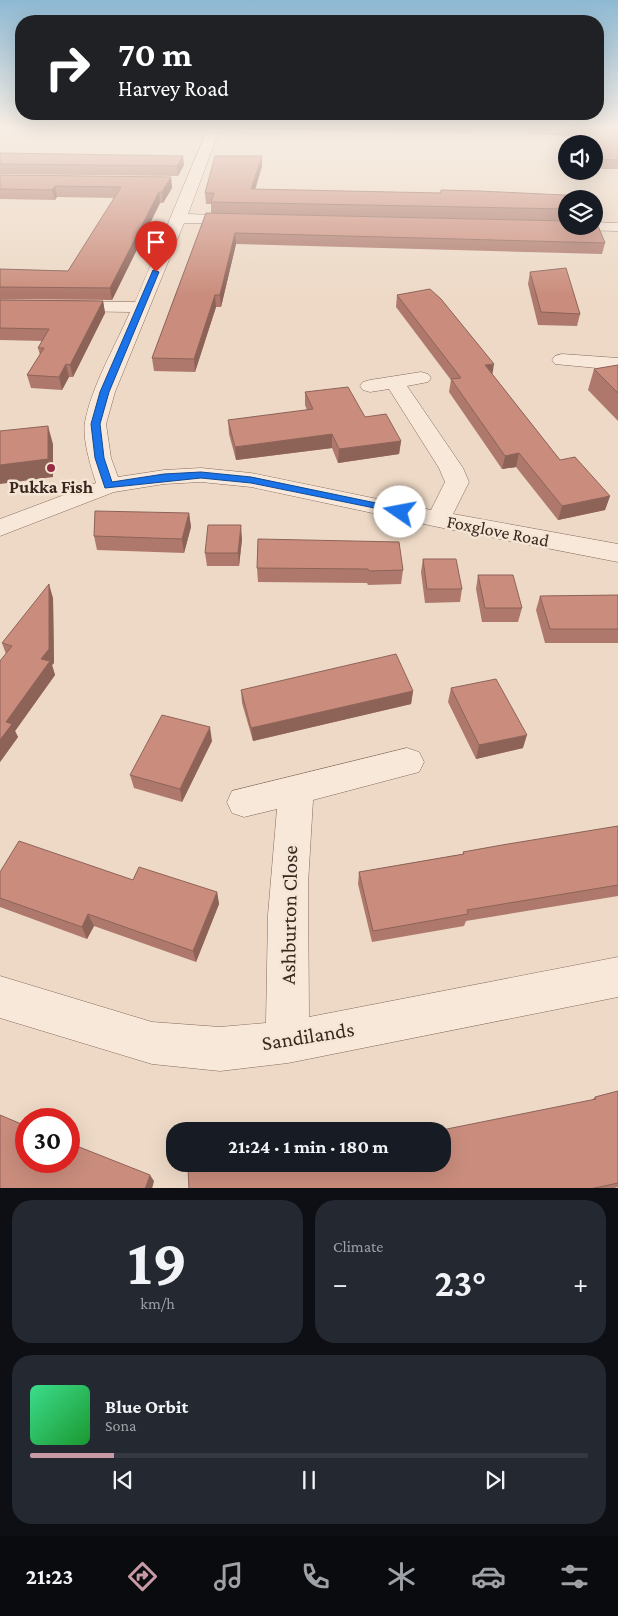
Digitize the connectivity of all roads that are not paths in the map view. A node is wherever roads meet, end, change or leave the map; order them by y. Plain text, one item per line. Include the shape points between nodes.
1 (192, 183) edge
2 (179, 218) junction
3 (259, 220) edge
4 (603, 227) edge
5 (618, 227) edge
6 (0, 305) edge
7 (140, 308) junction
8 (562, 360) dead end
9 (618, 364) edge
10 (421, 378) dead end
11 (394, 382) junction
12 (370, 386) dead end
13 (109, 486) junction
14 (438, 519) junction
15 (0, 528) edge
16 (618, 553) edge
17 (407, 762) dead end
18 (297, 789) junction
19 (244, 802) dead end
20 (618, 977) edge
21 (0, 997) edge
22 (288, 1042) junction

1 - 2 street
2 - 3 street
2 - 7 street
4 - 5 street
6 - 7 street
7 - 13 street via 105,392 96,424 100,458
8 - 9 street
10 - 11 street
11 - 12 street
11 - 14 street via 457,482
13 - 14 street, Foxglove Road via 201,475 251,480
13 - 15 street, Foxglove Road
14 - 16 street, Foxglove Road
17 - 18 street
18 - 19 street
18 - 22 street, Ashburton Close via 286,930
20 - 22 street, Sandilands
21 - 22 street, Sandilands via 152,1043 220,1049

